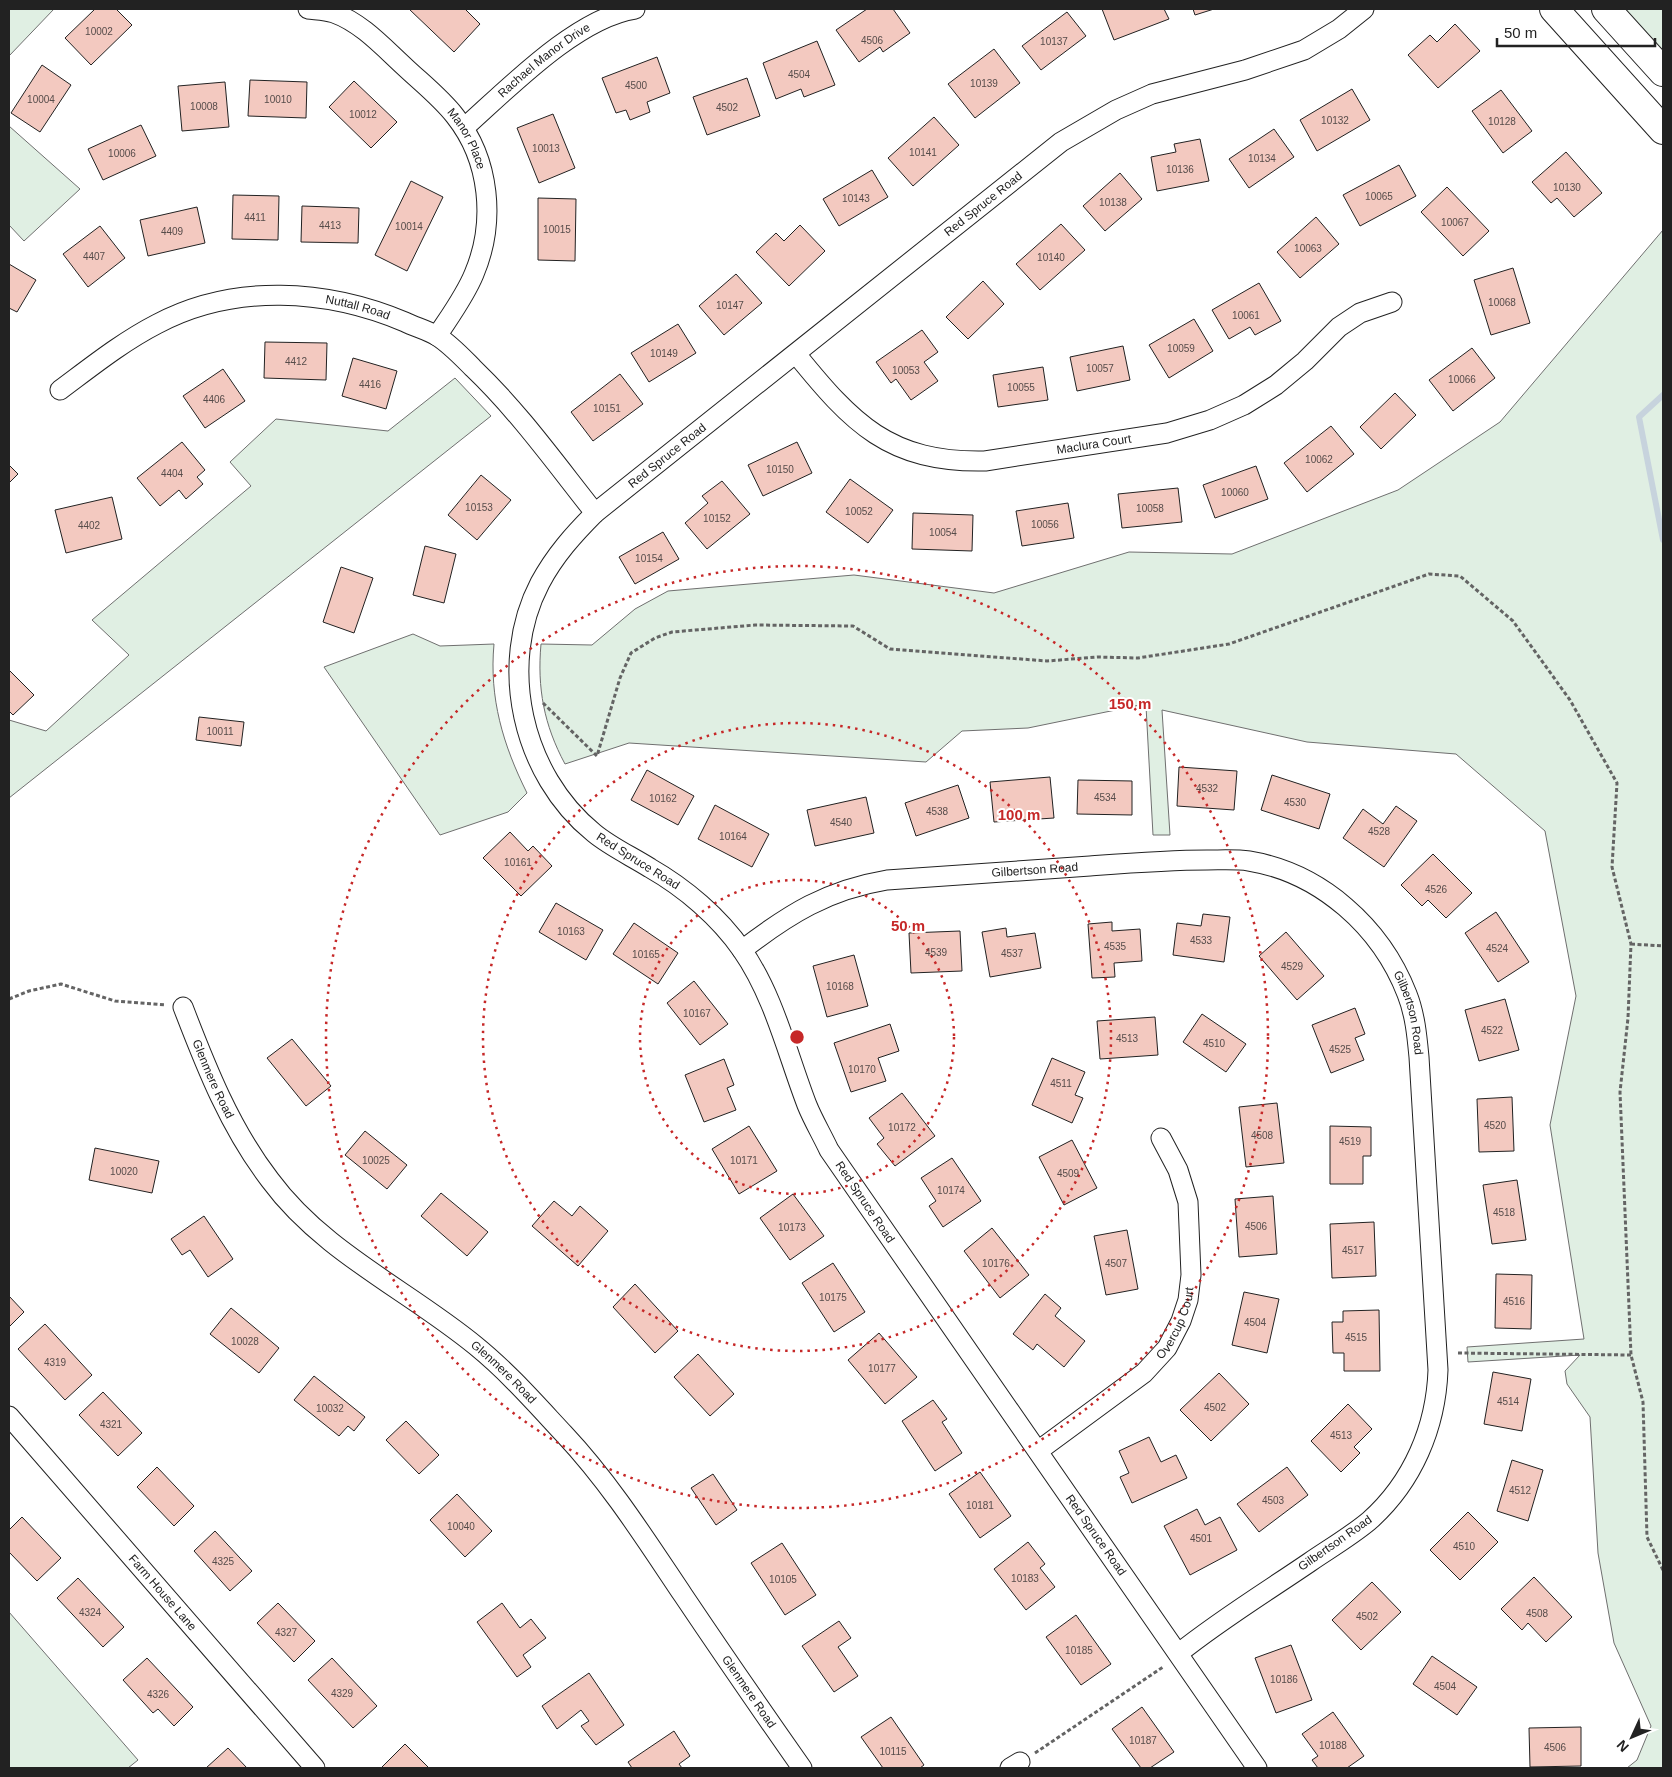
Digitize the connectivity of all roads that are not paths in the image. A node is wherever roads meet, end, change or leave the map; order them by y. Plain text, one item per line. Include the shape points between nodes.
1 (308, 9) edge
2 (630, 9) edge
3 (635, 9) edge
4 (1364, 9) edge
5 (1554, 9) edge
6 (1606, 9) edge
7 (1663, 72) edge
8 (464, 128) junction
9 (1663, 130) edge
10 (1392, 302) dead end
11 (437, 336) junction
12 (796, 354) junction
13 (60, 390) dead end
14 (596, 512) junction
15 (742, 950) junction
16 (183, 1007) road end
17 (1161, 1138) dead end
18 (9, 1416) edge
19 (1038, 1451) junction
20 (1179, 1653) junction
21 (315, 1768) edge
22 (802, 1768) edge
23 (1257, 1768) edge

1 - 8 street, Manor Place via 333,13 366,31 446,106
2 - 3 street, Rachael Manor Drive
2 - 8 street, Rachael Manor Drive via 598,21 558,46
4 - 12 street, Red Spruce Road via 1304,50 1245,70 1152,94 1083,127 990,197
5 - 9 main road
6 - 7 main road
8 - 11 street, Manor Place via 484,176 488,208 484,241 474,275
10 - 12 street, Maclura Court via 1360,313 1339,327 1276,385 1244,405 1210,420 1167,433 985,462 928,457 877,437 833,400
11 - 13 street, Nuttall Road via 378,311 339,300 294,295 242,298 198,307 157,324 121,345
11 - 14 street, Nuttall Road via 501,395
12 - 14 street, Red Spruce Road
14 - 15 street, Red Spruce Road via 554,558 526,622 520,647 519,681 530,742 540,766 563,802 594,834 682,888 712,914
15 - 19 street, Red Spruce Road via 774,1014 807,1107 829,1150
15 - 20 street, Gilbertson Road via 810,903 866,883 1172,860 1237,860 1295,875 1327,893 1367,928 1394,964 1408,995 1419,1057 1438,1370 1429,1428 1415,1463 1403,1482 1368,1522
16 - 22 street, Glenmere Road via 222,1102 246,1146 271,1182 330,1241 476,1346 566,1436 628,1513
17 - 19 street, Overcup Court via 1178,1170 1188,1202 1190,1275 1188,1300 1181,1322 1167,1348 1144,1373
18 - 21 street, Farm House Lane
19 - 20 street, Red Spruce Road
20 - 23 street, Red Spruce Road

